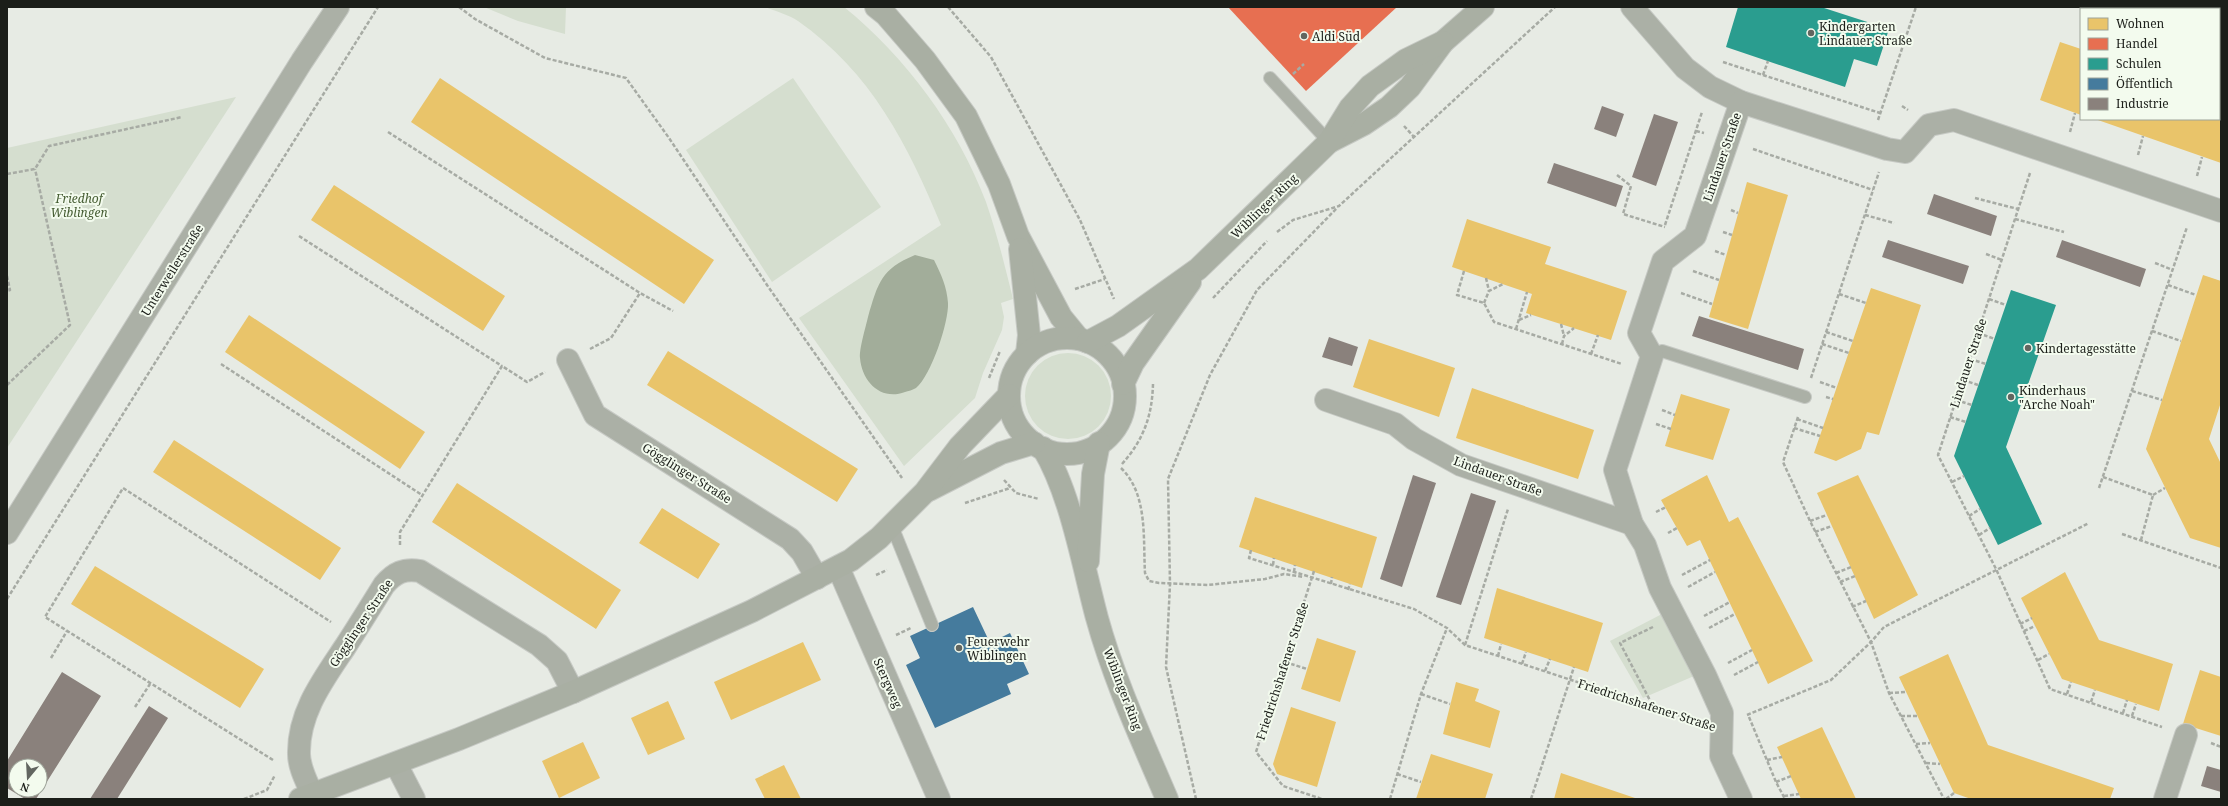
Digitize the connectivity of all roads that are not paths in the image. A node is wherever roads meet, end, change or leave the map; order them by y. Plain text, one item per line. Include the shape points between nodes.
1 (338, 7) edge
2 (876, 7) edge
3 (1632, 7) edge
4 (1475, 10) edge
5 (1270, 78) dead end
6 (1741, 102) junction
7 (1329, 142) junction
8 (2221, 211) edge
9 (1018, 236) junction
10 (1198, 269) junction
11 (1084, 341) junction
12 (1028, 354) junction
13 (568, 360) road end
14 (1650, 364) junction
15 (1123, 384) junction
16 (1009, 395) junction
17 (1805, 397) road end
18 (1326, 400) dead end
19 (1099, 443) junction
20 (1039, 446) junction
21 (921, 496) junction
22 (1632, 524) junction
23 (892, 526) junction
24 (7, 533) edge
25 (838, 567) junction
26 (1087, 576) junction
27 (817, 578) junction
28 (931, 622) road end
29 (573, 692) junction
30 (2186, 735) road end
31 (396, 764) junction
32 (306, 797) edge
33 (414, 799) edge
34 (939, 799) edge
35 (1167, 799) edge
36 (1741, 799) edge
37 (2165, 799) edge

1 - 24 street, Unterweilerstraße
2 - 9 street via 925,60 966,116 999,184
3 - 6 street, Lindauer Straße via 1685,68 1710,87
4 - 7 street, Wiblinger Ring via 1443,42 1406,60 1370,86 1350,108
5 - 7 lane
6 - 8 street, Lindauer Straße via 1905,152 1929,125 1954,120
6 - 14 street, Lindauer Straße via 1696,236 1663,261 1639,333
7 - 10 street, Wiblinger Ring
9 - 11 street via 1061,317
9 - 12 street via 1029,334
10 - 11 street, Wiblinger Ring via 1118,326
10 - 15 street, Wiblinger Ring via 1133,363
11 - 12 street via 1070,338 1052,340 1035,347
11 - 15 street via 1110,358
12 - 16 street via 1016,368
13 - 27 street, Gögglinger Straße via 595,415 790,539 802,552
14 - 17 lane via 1662,351
14 - 22 street via 1615,470
15 - 19 street via 1122,413 1113,430
16 - 20 street via 1015,422 1027,437
16 - 21 street, Gögglinger Straße via 956,450
18 - 22 street, Lindauer Straße via 1391,422 1414,439 1461,465
19 - 20 street via 1081,452 1072,453 1062,453
19 - 26 street, Wiblinger Ring via 1093,474
20 - 21 street, Gögglinger Straße via 995,456
20 - 26 street, Wiblinger Ring via 1055,470
21 - 23 street, Gögglinger Straße
22 - 36 street, Friedrichshafener Straße via 1645,545 1667,601 1708,680 1722,722 1721,756
23 - 25 street, Gögglinger Straße via 864,550
23 - 28 lane
25 - 27 street, Gögglinger Straße
25 - 34 street, Stergweg
26 - 35 street, Wiblinger Ring via 1097,619 1124,696
27 - 29 street, Gögglinger Straße via 752,611
29 - 31 street, Gögglinger Straße
29 - 32 street, Gögglinger Straße via 556,662 539,645 420,571 410,569 399,572 390,577 384,585 312,700 301,728 299,756
30 - 37 street
31 - 32 street, Gögglinger Straße
31 - 33 street

